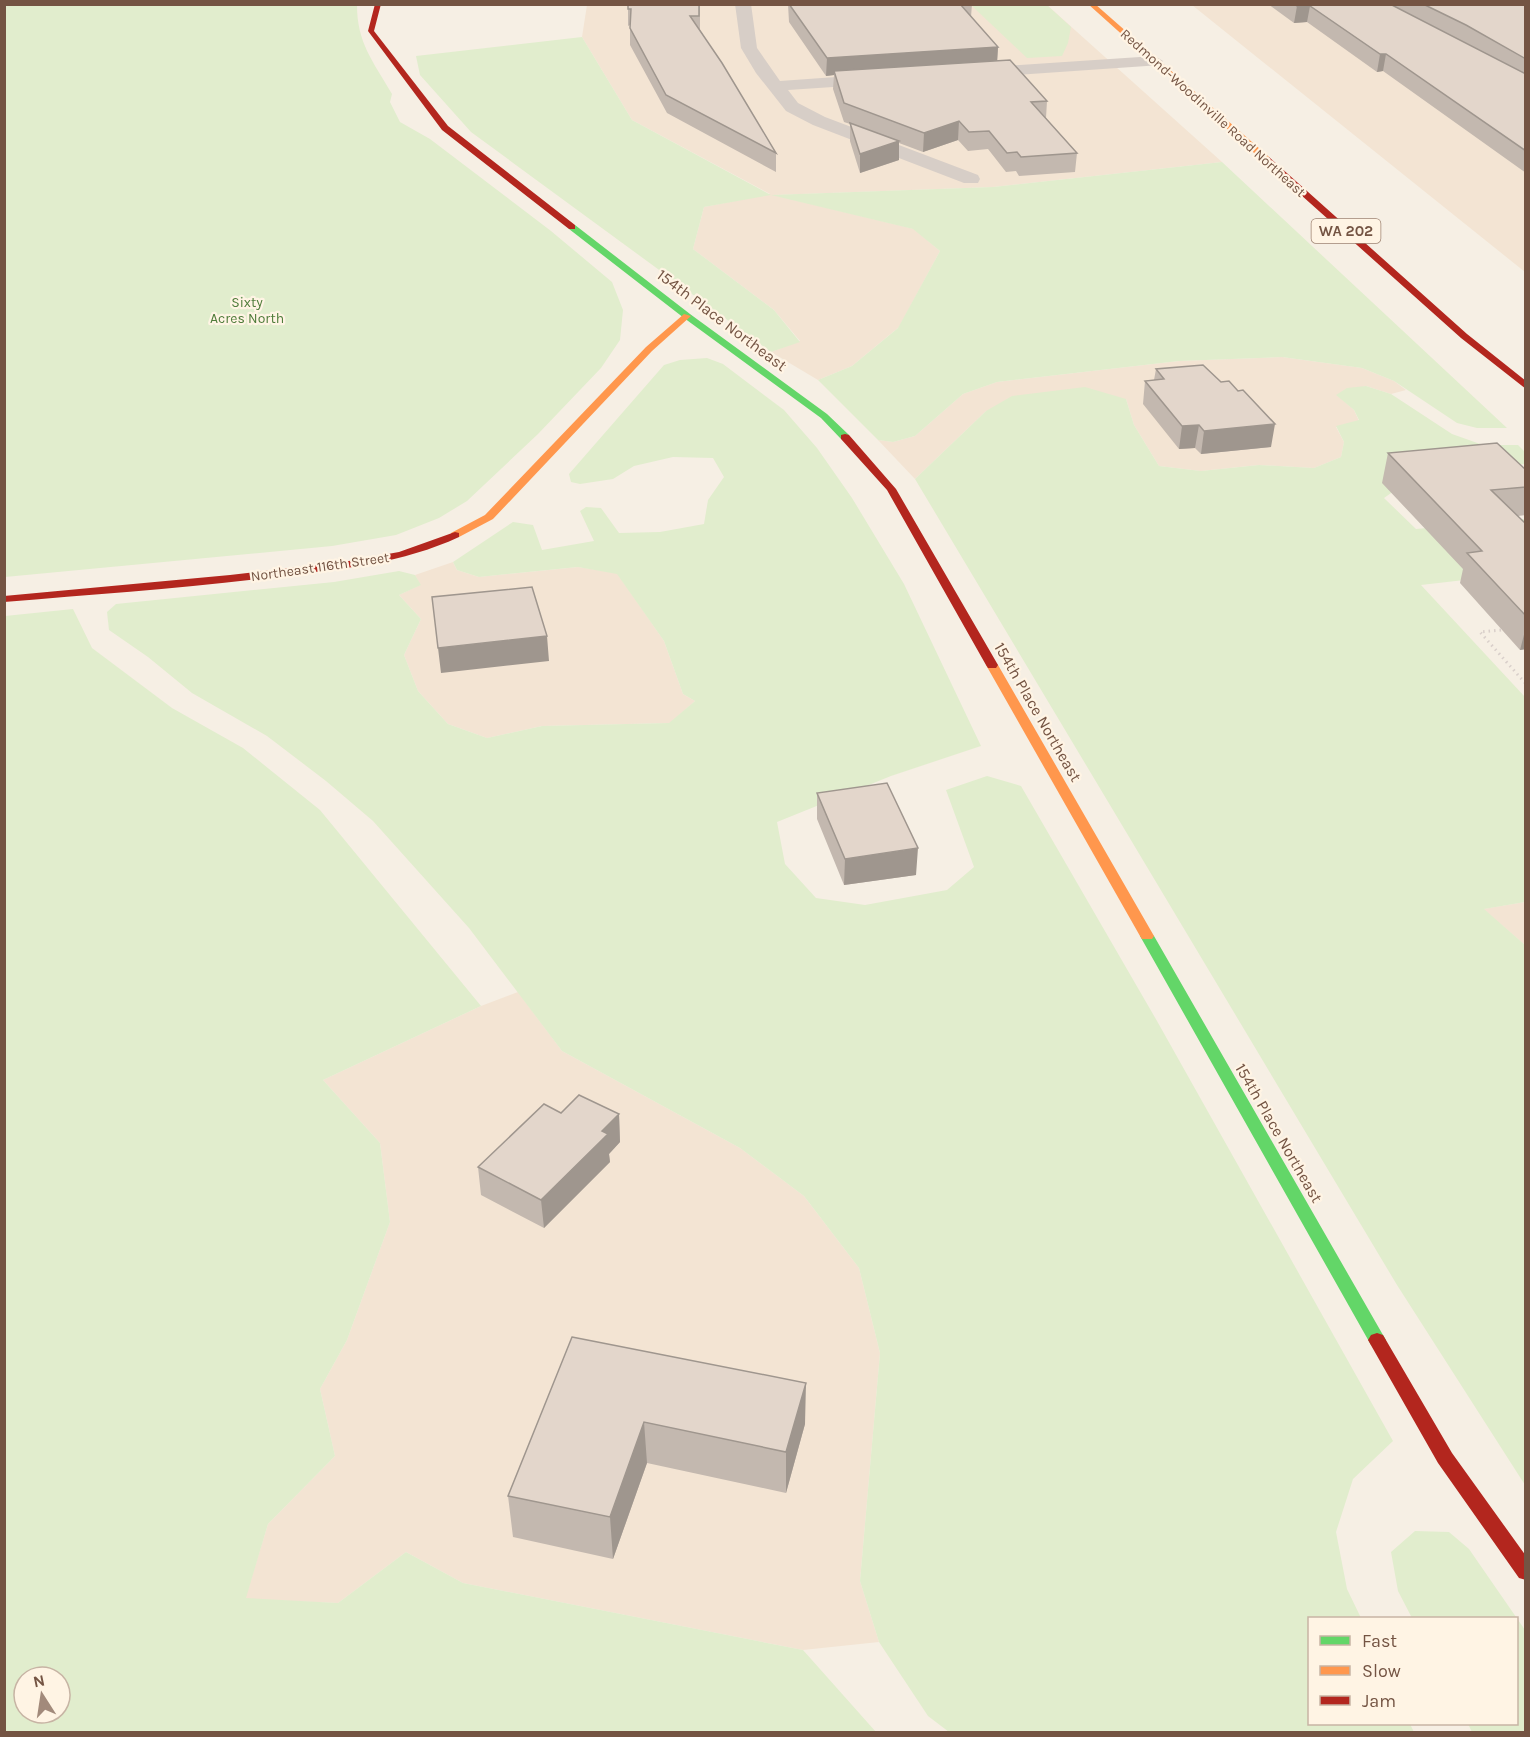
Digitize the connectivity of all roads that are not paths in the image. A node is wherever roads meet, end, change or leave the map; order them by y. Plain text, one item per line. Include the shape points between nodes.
1 (378, 4) edge
2 (743, 4) edge
3 (1091, 4) edge
4 (1155, 62) junction
5 (959, 74) edge
6 (900, 78) edge
7 (775, 86) junction
8 (971, 178) dead end
9 (687, 316) junction
10 (1526, 386) edge
11 (4, 599) edge
12 (1526, 1572) edge

1 - 9 street, 154th Place Northeast via 371,31 445,128
2 - 7 street via 749,48
3 - 4 street, Redmond-Woodinville Road Northeast / WA 202
4 - 5 street
4 - 10 street, Redmond-Woodinville Road Northeast / WA 202 via 1464,336
6 - 7 street
7 - 8 street via 792,107 819,121
9 - 11 street, Northeast 116th Street via 648,349 489,517 436,545 374,561 268,575
9 - 12 street, 154th Place Northeast via 824,416 891,489 1445,1458

